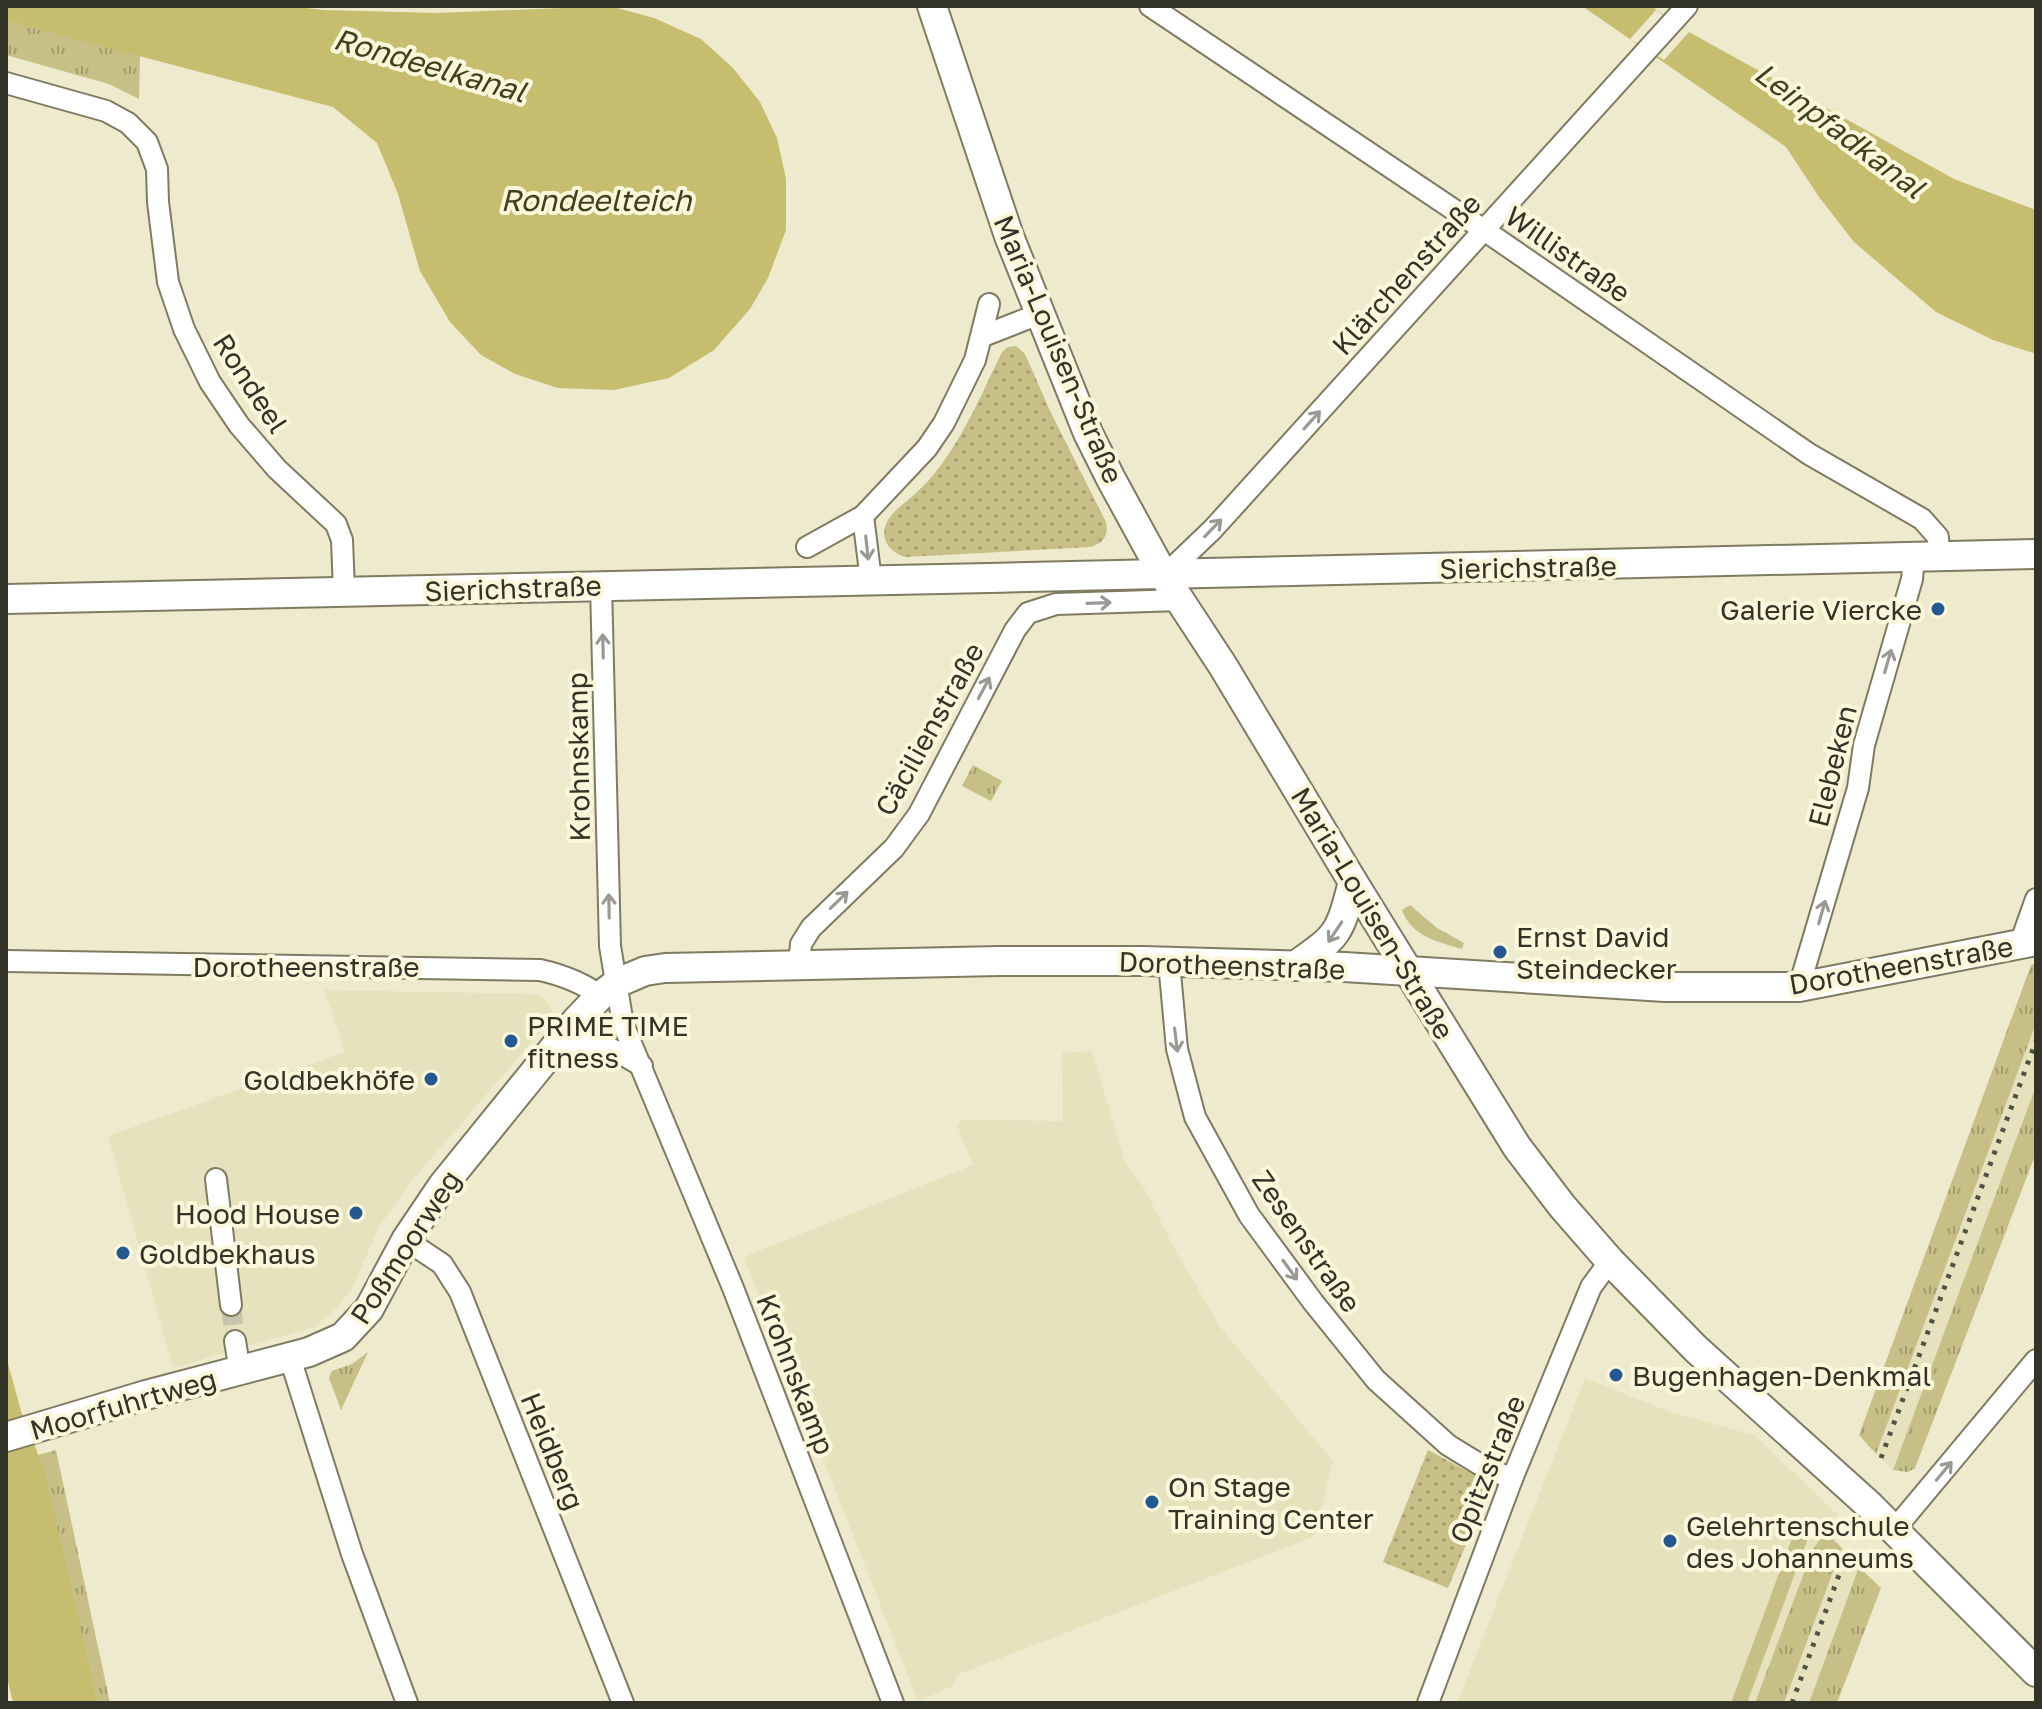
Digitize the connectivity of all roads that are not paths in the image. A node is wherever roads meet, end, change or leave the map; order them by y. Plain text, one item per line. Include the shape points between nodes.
1 (932, 6) edge
2 (1150, 6) edge
3 (1680, 14) edge
4 (6, 83) edge
5 (1484, 230) junction
6 (989, 304) dead end
7 (1039, 314) junction
8 (983, 336) junction
9 (863, 516) junction
10 (807, 547) dead end
11 (2036, 554) edge
12 (1927, 557) junction
13 (1020, 576) junction
14 (1164, 576) junction
15 (871, 580) junction
16 (601, 585) junction
17 (344, 591) junction
18 (6, 599) edge
19 (1181, 600) junction
20 (1056, 604) junction
21 (1353, 882) junction
22 (2036, 899) edge
23 (2028, 943) edge
24 (6, 961) edge
25 (1169, 962) junction
26 (799, 964) junction
27 (1295, 966) junction
28 (1409, 972) junction
29 (1799, 987) junction
30 (608, 990) junction
31 (558, 1044) junction
32 (642, 1066) junction
33 (216, 1179) dead end
34 (406, 1240) junction
35 (1610, 1261) junction
36 (231, 1305) tunnel mouth
37 (235, 1341) tunnel mouth
38 (290, 1358) junction
39 (2036, 1360) edge
40 (240, 1371) junction
41 (17, 1433) edge
42 (1512, 1479) junction
43 (1894, 1530) junction
44 (2036, 1672) edge
45 (407, 1703) edge
46 (623, 1703) edge
47 (893, 1703) edge
48 (1428, 1703) edge

1 - 7 main road, Maria-Louisen-Straße
2 - 5 street, Willistraße
3 - 5 street, Klärchenstraße
4 - 17 street, Rondeel via 106,111 141,134 151,149 168,282 184,329 239,425 338,528
5 - 12 street, Willistraße via 1809,454 1922,519 1938,537
14 -> 5 street, Klärchenstraße via 1213,529
6 - 8 street
7 - 8 street
7 - 14 main road, Maria-Louisen-Straße via 1088,433
8 - 9 street via 944,423 908,471
9 - 10 street
9 -> 15 street
11 - 12 main road, Sierichstraße
12 - 14 main road, Sierichstraße
29 -> 12 street, Elebeken via 1912,579
13 - 14 main road, Sierichstraße
13 - 15 main road, Sierichstraße
13 - 20 street
14 - 19 main road, Maria-Louisen-Straße
15 - 16 main road, Sierichstraße
16 - 17 main road, Sierichstraße
30 -> 16 street, Krohnskamp
17 - 18 main road, Sierichstraße
20 -> 19 street
19 - 21 main road, Maria-Louisen-Straße
26 -> 20 street, Cäcilienstraße via 801,944 811,928 894,848 919,814 1022,620 1035,609
21 -> 27 main road via 1336,933
21 - 28 main road, Maria-Louisen-Straße
22 - 23 street
23 - 29 main road, Dorotheenstraße
24 - 30 street, Dorotheenstraße via 540,970
25 - 26 main road, Dorotheenstraße
25 - 27 main road, Dorotheenstraße
25 -> 42 street, Zesenstraße via 1177,1049 1195,1117 1249,1215 1376,1380 1448,1445
26 - 30 main road, Dorotheenstraße via 665,968 645,971
27 - 28 main road, Dorotheenstraße
28 - 29 main road, Dorotheenstraße via 1665,987
28 - 35 main road, Maria-Louisen-Straße via 1517,1147
30 - 31 main road, Poßmoorweg
30 - 32 street, Krohnskamp
31 - 32 street via 602,1044
31 - 34 main road, Poßmoorweg via 443,1185
32 - 47 street, Krohnskamp
33 - 36 street
34 - 38 main road, Poßmoorweg via 352,1330 333,1343
34 - 46 street, Heidberg via 442,1264 460,1292
35 - 42 street, Opitzstraße via 1591,1287
35 - 43 main road, Maria-Louisen-Straße via 1696,1349
37 - 40 street, Moorfuhrtweg
38 - 40 main road, Moorfuhrtweg
38 - 45 street via 352,1554
43 -> 39 street
40 - 41 main road, Moorfuhrtweg
42 - 48 street, Opitzstraße
43 - 44 main road, Maria-Louisen-Straße

